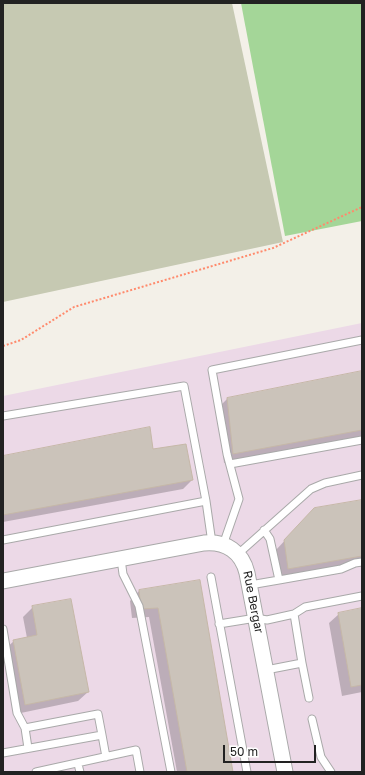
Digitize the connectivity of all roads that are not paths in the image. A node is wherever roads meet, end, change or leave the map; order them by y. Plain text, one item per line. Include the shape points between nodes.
1 (362, 340) edge
2 (3, 416) edge
3 (362, 440) edge
4 (230, 464) junction
5 (362, 475) edge
6 (206, 501) junction
7 (264, 530) junction
8 (3, 540) edge
9 (217, 544) junction
10 (238, 554) junction
11 (121, 559) junction
12 (362, 562) edge
13 (211, 577) dead end
14 (279, 580) junction
15 (3, 581) edge
16 (250, 585) junction
17 (362, 596) edge
18 (294, 614) junction
19 (256, 618) junction
20 (219, 624) junction
21 (3, 629) edge
22 (302, 663) junction
23 (266, 670) junction
24 (309, 698) dead end
25 (312, 719) dead end
26 (25, 728) junction
27 (102, 735) junction
28 (28, 748) junction
29 (3, 753) edge
30 (106, 757) junction
31 (78, 764) junction
32 (46, 771) edge
33 (36, 772) edge
34 (80, 772) edge
35 (140, 772) edge
36 (172, 772) edge
37 (247, 772) edge
38 (285, 772) edge
39 (331, 772) edge

1 - 4 lane via 212,370
2 - 6 lane via 184,386
3 - 4 lane
4 - 9 lane via 239,499
5 - 7 lane via 310,489
6 - 8 lane
6 - 9 lane
7 - 10 lane
7 - 14 lane via 270,539
9 - 10 street, Rue Bergar
9 - 11 street
10 - 16 street, Rue Bergar via 246,568
11 - 15 street
11 - 36 lane via 123,574 139,606
12 - 14 lane via 341,569
13 - 20 lane
14 - 16 lane
16 - 19 street, Rue Bergar
17 - 18 lane via 305,607
18 - 19 lane via 267,620
18 - 22 lane
19 - 20 lane
19 - 23 street, Rue Bergar
20 - 37 lane
21 - 26 lane via 17,713
22 - 23 lane
22 - 24 lane
23 - 38 street, Rue Bergar
25 - 39 lane via 321,757
26 - 27 lane via 98,714
26 - 28 lane
27 - 28 lane
27 - 30 lane
28 - 29 lane
30 - 31 lane
30 - 35 lane via 136,750
31 - 32 lane
31 - 34 lane
32 - 33 lane

